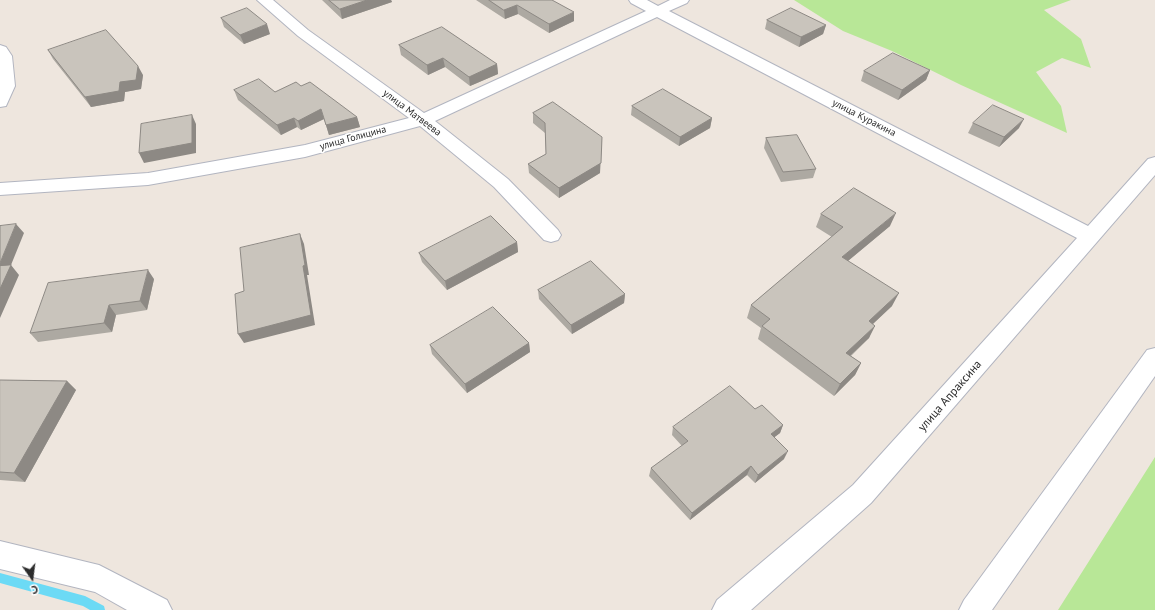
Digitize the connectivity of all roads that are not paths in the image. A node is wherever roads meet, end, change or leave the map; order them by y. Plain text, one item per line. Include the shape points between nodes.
1 (264, 0) edge
2 (636, 0) edge
3 (682, 0) edge
4 (658, 12) junction
5 (0, 50) edge
6 (0, 102) edge
7 (423, 120) junction
8 (1155, 164) edge
9 (0, 189) edge
10 (551, 235) dead end
11 (1091, 236) junction
12 (1155, 357) edge
13 (0, 555) edge
14 (157, 610) edge
15 (727, 610) edge
16 (974, 610) edge

1 - 7 street, улица Матвеева via 303,33
2 - 4 street, улица Куракина
3 - 4 street, улица Голицина
4 - 7 street, улица Голицина
4 - 11 street, улица Куракина
5 - 6 street via 4,56 7,86
7 - 9 street, улица Голицина via 306,151 148,179
7 - 10 street, улица Матвеева via 501,183
8 - 11 street, улица Апраксина
11 - 15 street, улица Апраксина via 862,494
12 - 16 street
13 - 14 street via 99,579

